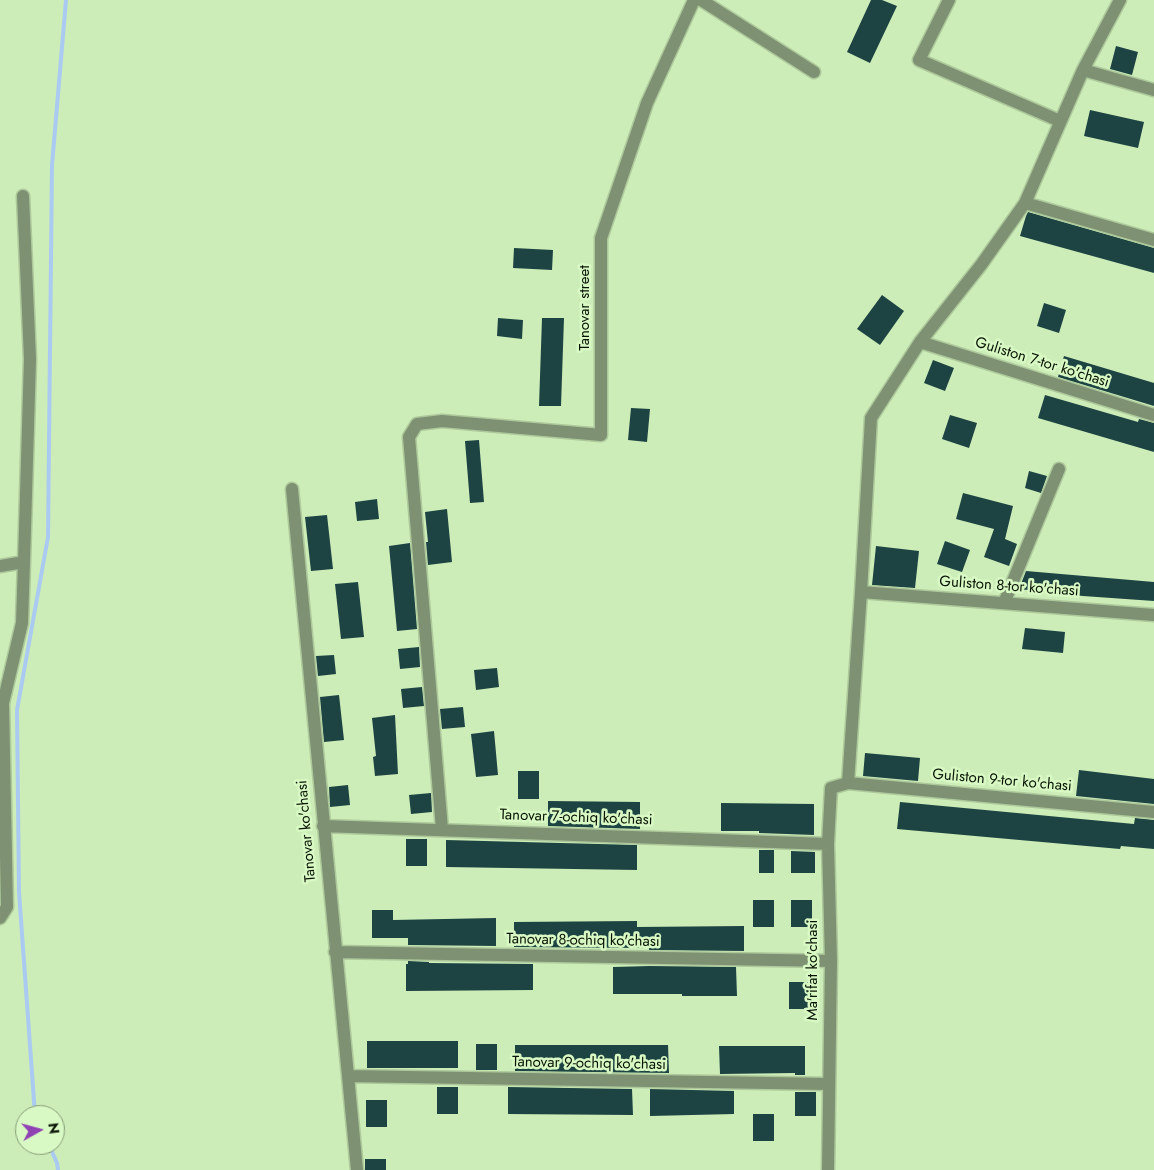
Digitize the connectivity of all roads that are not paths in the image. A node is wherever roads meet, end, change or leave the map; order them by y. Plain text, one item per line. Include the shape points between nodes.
1 (694, 0) edge
2 (701, 0) edge
3 (949, 0) edge
4 (1120, 0) edge
5 (1083, 70) junction
6 (814, 72) dead end
7 (1154, 90) edge
8 (1060, 122) junction
9 (23, 196) dead end
10 (1025, 203) junction
11 (1154, 240) edge
12 (920, 342) junction
13 (1154, 415) edge
14 (1059, 469) dead end
15 (292, 488) dead end
16 (24, 562) junction
17 (0, 566) edge
18 (861, 592) junction
19 (1004, 603) junction
20 (1154, 615) edge
21 (5, 677) edge
22 (848, 783) junction
23 (1154, 812) edge
24 (3, 820) edge
25 (323, 826) junction
26 (442, 829) junction
27 (828, 844) junction
28 (0, 918) edge
29 (335, 952) junction
30 (830, 961) junction
31 (348, 1076) junction
32 (829, 1084) junction
33 (357, 1170) edge
34 (828, 1170) edge

1 - 26 street, Tanovar street via 647,103 601,238 601,435 442,422 417,424 409,437
2 - 6 street
3 - 8 street via 919,60
4 - 5 street
5 - 7 street
5 - 8 street
8 - 10 street
9 - 16 street via 30,359
10 - 11 street
10 - 12 street
12 - 13 street, Guliston 7-tor ko'chasi
12 - 18 street via 871,418
14 - 19 street
15 - 25 street, Tanovar ko'chasi
16 - 17 street
16 - 21 street via 22,622
18 - 19 street, Guliston 8-tor ko'chasi
18 - 22 street
19 - 20 street, Guliston 8-tor ko'chasi
21 - 24 street
22 - 23 street, Guliston 9-tor ko'chasi
22 - 27 street, Ma'rifat ko'chasi via 831,788
24 - 28 street via 7,907
25 - 26 street, Tanovar 7-ochiq ko'chasi
25 - 29 street, Tanovar ko'chasi
26 - 27 street, Tanovar 7-ochiq ko'chasi
27 - 30 street, Ma'rifat ko'chasi
29 - 30 street, Tanovar 8-ochiq ko'chasi
29 - 31 street, Tanovar ko'chasi
30 - 32 street, Ma'rifat ko'chasi
31 - 32 street, Tanovar 9-ochiq ko'chasi
31 - 33 street, Tanovar ko'chasi
32 - 34 street, Ma'rifat ko'chasi

